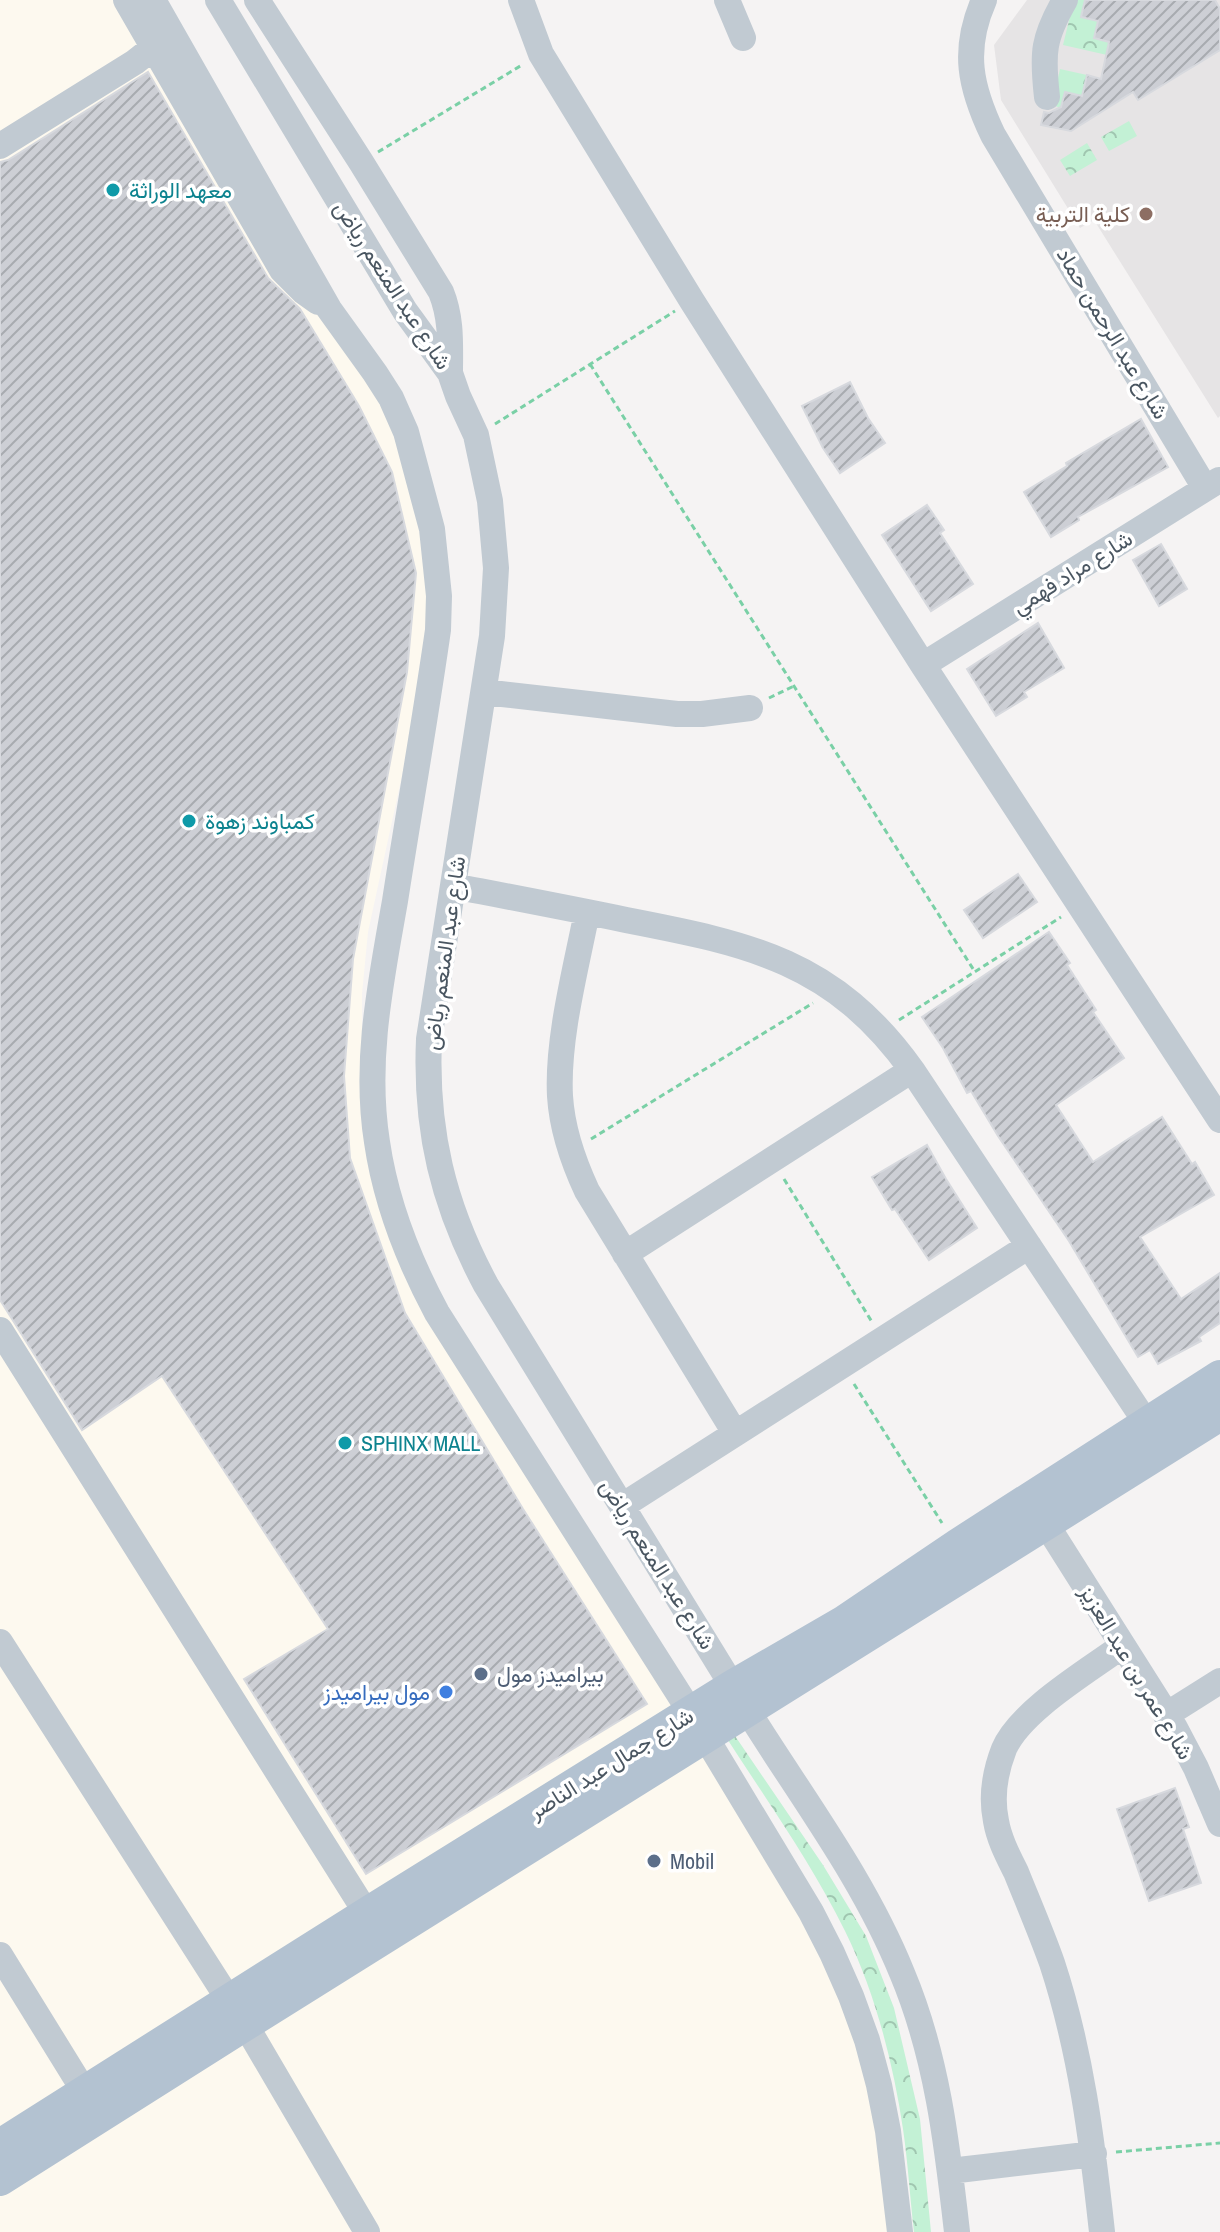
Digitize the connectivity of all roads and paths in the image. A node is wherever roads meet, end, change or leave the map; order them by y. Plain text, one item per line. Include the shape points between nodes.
1 (126, 0) edge
2 (153, 0) edge
3 (218, 0) edge
4 (257, 0) edge
5 (521, 0) edge
6 (727, 0) edge
7 (984, 0) edge
8 (1065, 0) edge
9 (743, 38) dead end
10 (154, 47) junction
11 (541, 54) junction
12 (1047, 97) dead end
13 (0, 146) edge
14 (361, 162) junction
15 (692, 301) junction
16 (329, 309) junction
17 (590, 364) junction
18 (450, 373) junction
19 (476, 435) junction
20 (1213, 484) edge
21 (923, 665) junction
22 (794, 686) junction
23 (484, 692) junction
24 (750, 708) joint
25 (453, 886) junction
26 (1080, 905) junction
27 (587, 912) junction
28 (975, 972) junction
29 (835, 990) junction
30 (882, 1031) junction
31 (912, 1070) junction
32 (1220, 1120) edge
33 (570, 1151) junction
34 (772, 1160) junction
35 (1029, 1246) junction
36 (625, 1254) junction
37 (1, 1332) edge
38 (883, 1339) junction
39 (842, 1365) junction
40 (1220, 1377) edge
41 (1220, 1414) edge
42 (1147, 1424) junction
43 (735, 1433) junction
44 (622, 1506) junction
45 (1046, 1524) junction
46 (957, 1546) junction
47 (0, 1642) edge
48 (1122, 1646) junction
49 (1220, 1681) edge
50 (741, 1698) junction
51 (1166, 1715) junction
52 (698, 1725) junction
53 (1220, 1824) edge
54 (367, 1914) junction
55 (0, 1955) edge
56 (237, 2012) junction
57 (84, 2091) junction
58 (1220, 2143) edge
59 (1094, 2154) junction
60 (2, 2164) edge
61 (950, 2171) junction
62 (367, 2232) edge
63 (900, 2232) edge
64 (957, 2232) edge
65 (1102, 2232) edge

1 - 10 street
2 - 16 street
3 - 18 street, شارع عبد المنعم رياض via 405,311
4 - 14 street
5 - 11 street
6 - 9 street
7 - 20 street, شارع عبد الرحمن حماد via 971,48 971,74 983,114
8 - 12 street via 1045,44
10 - 13 street
10 - 16 street via 282,270
11 - 14 path
11 - 15 street
14 - 18 street via 441,292 450,322
15 - 17 path
15 - 21 street
16 - 52 street via 383,386 406,432 432,529 439,596 434,663 374,1029 373,1103 383,1176 404,1247 437,1313
17 - 19 path
17 - 22 path
18 - 19 street, شارع عبد المنعم رياض
19 - 23 street, شارع عبد المنعم رياض via 490,501 496,568
20 - 21 street, شارع مراد فهمي
21 - 26 street
22 - 24 path
22 - 28 path
23 - 24 street via 677,714
23 - 25 street, شارع عبد المنعم رياض
25 - 27 street
25 - 44 street, شارع عبد المنعم رياض via 429,1039 429,1103 442,1177 458,1227 486,1285
26 - 28 path
26 - 32 street
27 - 29 street via 722,939 780,959
27 - 33 street via 560,1071
28 - 30 path
29 - 30 street
29 - 33 path
30 - 31 street
31 - 34 street
31 - 35 street
33 - 36 street
34 - 36 street
34 - 38 path
35 - 38 street
35 - 42 street
36 - 43 street
37 - 54 street
38 - 39 street
39 - 43 street
39 - 46 path
40 - 42 main road, شارع جمال عبد الناصر
41 - 45 main road, شارع جمال عبد الناصر
42 - 46 main road, شارع جمال عبد الناصر
43 - 44 street
44 - 50 street, شارع عبد المنعم رياض
45 - 48 street, شارع عمر بن عبد العزيز
45 - 50 main road, شارع جمال عبد الناصر
46 - 50 main road, شارع جمال عبد الناصر
47 - 56 street
48 - 51 street, شارع عمر بن عبد العزيز
48 - 59 street via 1019,1725 996,1771 993,1796 996,1822 1066,2007
49 - 51 street
50 - 52 main road, شارع جمال عبد الناصر
50 - 61 street, شارع عبد المنعم رياض via 868,1900 903,1974 938,2091
51 - 53 street, شارع عمر بن عبد العزيز
52 - 54 main road, شارع جمال عبد الناصر
52 - 56 main road, شارع جمال عبد الناصر
52 - 63 street via 811,1912 851,1996 879,2085
54 - 56 main road, شارع جمال عبد الناصر
55 - 57 street
56 - 57 main road, شارع جمال عبد الناصر
56 - 60 main road, شارع جمال عبد الناصر
56 - 62 street
57 - 60 main road, شارع جمال عبد الناصر
58 - 59 path
59 - 61 street
59 - 65 street
61 - 64 street, شارع عبد المنعم رياض

